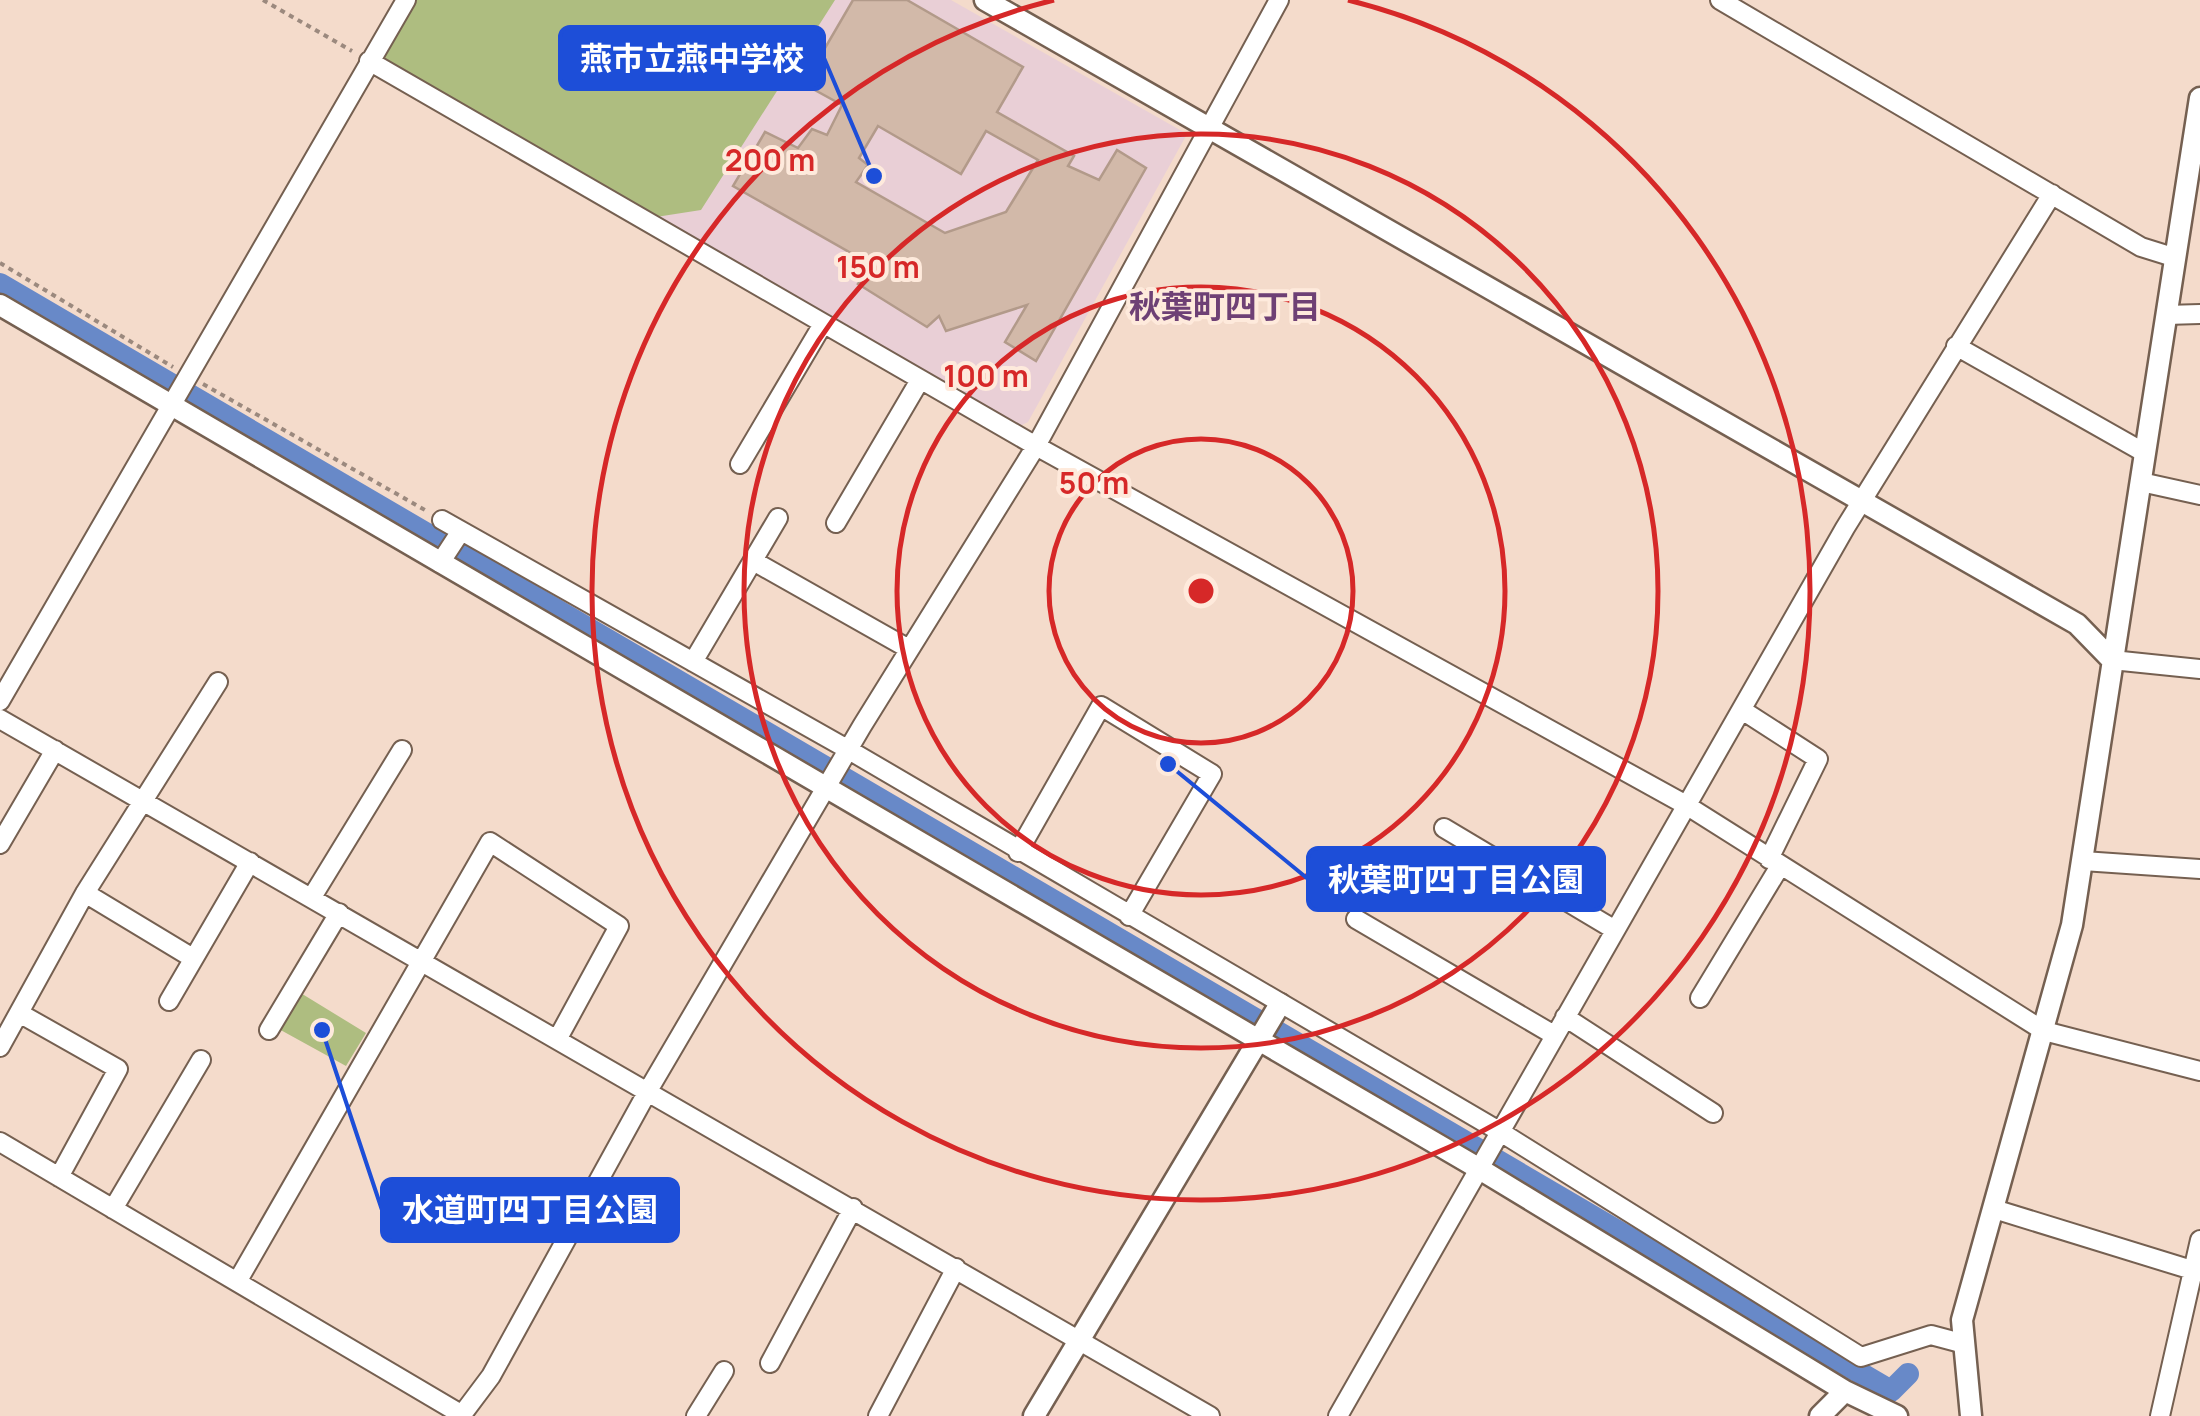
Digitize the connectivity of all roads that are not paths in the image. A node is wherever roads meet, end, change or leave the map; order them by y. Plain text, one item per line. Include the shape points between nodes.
1 (406, 0) edge
2 (985, 0) edge
3 (1279, 0) edge
4 (1720, 0) edge
5 (369, 61) junction
6 (2200, 98) edge
7 (2198, 125) edge
8 (1208, 129) junction
9 (2052, 194) junction
10 (2173, 257) junction
11 (0, 305) edge
12 (2200, 314) edge
13 (2166, 315) junction
14 (823, 324) junction
15 (1956, 346) junction
16 (920, 380) junction
17 (183, 392) junction
18 (1036, 446) junction
19 (2145, 453) junction
20 (740, 464) dead end
21 (2141, 482) junction
22 (2200, 494) edge
23 (1861, 500) junction
24 (778, 518) dead end
25 (442, 520) road end
26 (836, 523) dead end
27 (451, 546) junction
28 (755, 562) junction
29 (909, 649) junction
30 (2112, 660) junction
31 (694, 662) junction
32 (2200, 669) edge
33 (218, 682) dead end
34 (0, 702) edge
35 (1742, 710) junction
36 (0, 719) edge
37 (55, 750) junction
38 (402, 750) dead end
39 (837, 770) junction
40 (145, 802) junction
41 (1686, 806) junction
42 (1444, 828) dead end
43 (0, 844) edge
44 (1018, 852) junction
45 (2082, 861) junction
46 (250, 862) junction
47 (1775, 863) junction
48 (2200, 869) edge
49 (85, 894) junction
50 (312, 897) junction
51 (339, 913) junction
52 (1129, 916) junction
53 (1356, 919) dead end
54 (1615, 930) junction
55 (192, 956) junction
56 (420, 959) junction
57 (1700, 998) dead end
58 (169, 1001) dead end
59 (19, 1013) junction
60 (1565, 1017) junction
61 (1268, 1022) junction
62 (269, 1030) dead end
63 (2044, 1030) junction
64 (1554, 1036) junction
65 (558, 1038) junction
66 (0, 1047) edge
67 (201, 1060) dead end
68 (2200, 1071) edge
69 (649, 1090) junction
70 (1713, 1113) dead end
71 (0, 1142) edge
72 (1488, 1151) junction
73 (60, 1177) junction
74 (113, 1208) junction
75 (852, 1208) junction
76 (1994, 1209) junction
77 (2200, 1240) edge
78 (956, 1268) junction
79 (2192, 1270) junction
80 (237, 1282) junction
81 (1078, 1339) junction
82 (1961, 1342) junction
83 (770, 1364) dead end
84 (724, 1372) dead end
85 (1846, 1390) junction
86 (462, 1416) edge
87 (696, 1416) edge
88 (878, 1416) edge
89 (1034, 1416) edge
90 (1210, 1416) edge
91 (1338, 1416) edge
92 (1820, 1416) edge
93 (1897, 1416) edge
94 (1972, 1416) edge
95 (2160, 1416) edge

1 - 5 street
2 - 8 street
3 - 8 street
4 - 9 street
5 - 14 street
5 - 17 street
6 - 7 street
7 - 10 street
8 - 18 street
8 - 23 street
9 - 10 street via 2142,247
9 - 15 street
10 - 13 street
11 - 17 street
12 - 13 street
13 - 19 street
14 - 16 street
14 - 20 street
15 - 19 street
15 - 23 street
16 - 18 street
16 - 26 street
17 - 27 street
17 - 34 street
18 - 29 street
18 - 41 street
19 - 21 street
21 - 22 street
21 - 30 street
23 - 30 street via 2078,624
23 - 35 street
24 - 28 street
25 - 27 street
27 - 31 street
27 - 39 street
28 - 29 street
28 - 31 street
29 - 39 street
30 - 32 street
30 - 45 street
31 - 39 street
33 - 40 street
35 - 41 street
35 - 47 street via 1818,759
36 - 37 street
37 - 40 street
37 - 43 street
38 - 50 street
39 - 44 street
39 - 61 street
39 - 69 street
40 - 46 street
40 - 49 street
41 - 47 street
41 - 54 street
42 - 54 street
44 - 52 street
44 - 52 street via 1102,706 1212,774
45 - 48 street
45 - 63 street
46 - 50 street
46 - 55 street
47 - 57 street
47 - 63 street
49 - 55 street
49 - 59 street
50 - 51 street
51 - 56 street
51 - 62 street
52 - 61 street
53 - 64 street
54 - 60 street
55 - 58 street
56 - 65 street
56 - 65 street via 490,842 619,926
56 - 80 street
59 - 66 street
59 - 73 street via 118,1069
60 - 64 street
60 - 70 street
61 - 72 street
61 - 72 street
61 - 81 street
63 - 68 street
63 - 76 street
64 - 72 street
65 - 69 street
67 - 74 street
69 - 75 street
69 - 86 street via 491,1376
71 - 73 street
72 - 82 street via 1861,1357 1930,1335
72 - 85 street
72 - 91 street
73 - 74 street
74 - 80 street
75 - 78 street
75 - 83 street
76 - 79 street
76 - 82 street
77 - 79 street
78 - 81 street
78 - 88 street
79 - 95 street
80 - 86 street
81 - 89 street
81 - 90 street
82 - 94 street
84 - 87 street
85 - 92 street
85 - 93 street

